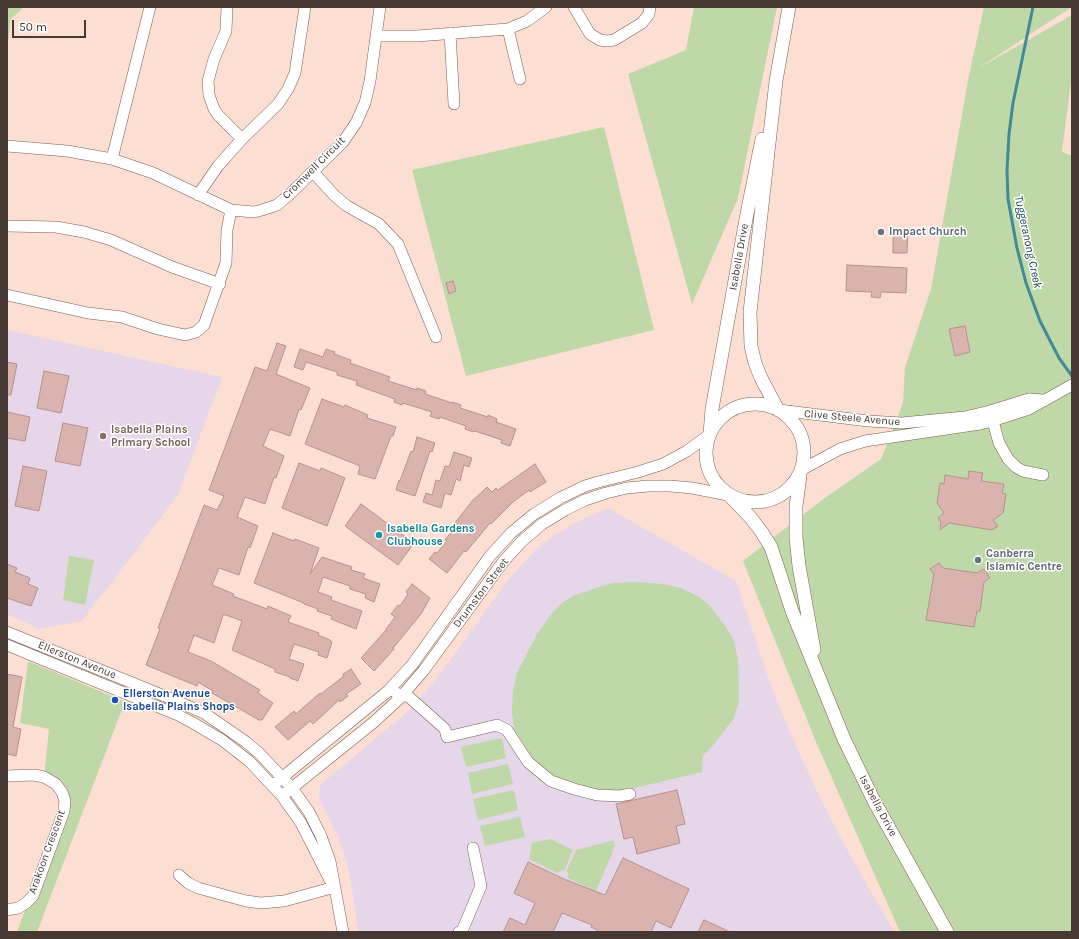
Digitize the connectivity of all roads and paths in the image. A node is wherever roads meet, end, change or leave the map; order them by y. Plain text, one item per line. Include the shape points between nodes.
1 (150, 7) edge
2 (227, 7) edge
3 (305, 7) edge
4 (380, 7) edge
5 (546, 7) edge
6 (574, 7) edge
7 (650, 7) edge
8 (789, 7) edge
9 (508, 29) junction
10 (450, 33) junction
11 (376, 36) junction
12 (520, 79) dead end
13 (776, 81) junction
14 (454, 104) dead end
15 (242, 139) junction
16 (7, 146) edge
17 (112, 159) junction
18 (313, 172) junction
19 (198, 195) junction
20 (231, 210) junction
21 (7, 226) edge
22 (220, 284) junction
23 (7, 295) edge
24 (436, 337) dead end
25 (1072, 385) edge
26 (778, 410) junction
27 (991, 416) junction
28 (966, 421) junction
29 (709, 434) junction
30 (801, 471) junction
31 (1043, 475) dead end
32 (728, 495) junction
33 (7, 632) edge
34 (7, 646) edge
35 (819, 675) junction
36 (388, 691) junction
37 (403, 695) junction
38 (7, 776) edge
39 (283, 778) junction
40 (274, 785) junction
41 (292, 788) junction
42 (630, 794) dead end
43 (282, 796) junction
44 (473, 848) dead end
45 (179, 875) dead end
46 (335, 887) junction
47 (7, 910) edge
48 (343, 932) edge
49 (459, 932) edge
50 (947, 932) edge

1 - 17 street
2 - 15 street via 226,31 208,80 209,95 218,115
3 - 15 street via 295,73 288,89 278,104
4 - 11 street, Cromwell Circuit
5 - 9 street via 527,22
6 - 7 street via 590,34 607,41 614,40 642,22 649,14
8 - 13 main road, Isabella Drive
9 - 10 street
9 - 12 street
10 - 11 street
10 - 14 street
11 - 18 street, Cromwell Circuit via 370,81 365,103 356,124 343,142
13 - 26 main road, Isabella Drive via 750,312 751,346 755,362
13 - 29 main road, Isabella Drive via 759,150
15 - 19 street via 218,166
16 - 17 street, Cromwell Circuit via 67,151
17 - 19 street, Cromwell Circuit via 153,173
18 - 20 street, Cromwell Circuit via 277,205 254,212
18 - 24 street via 335,196 379,224 398,244
19 - 20 street, Cromwell Circuit
20 - 22 street via 227,230 226,263
21 - 22 street via 56,227 84,232 111,240 172,267
22 - 23 street via 204,325 196,332 185,335 122,317 88,313
25 - 27 street, Clive Steele Avenue via 1043,400 1029,399
26 - 28 street, Clive Steele Avenue via 902,423
26 - 29 main road via 757,404 740,406 718,420
26 - 30 main road via 794,423 802,438 804,455
27 - 28 street, Clive Steele Avenue
27 - 31 street via 999,443 1008,459 1023,471
28 - 30 street, Clive Steele Avenue via 865,441 840,449
29 - 32 main road via 705,452 708,469 716,484
29 - 36 street, Drumston Street via 664,464 585,486 534,514 511,533 490,556 414,662
30 - 32 main road via 785,492 770,500 749,502
30 - 35 main road, Isabella Drive via 796,506 796,538
32 - 35 main road, Isabella Drive via 750,517 771,547 792,611
32 - 37 street, Drumston Street via 670,486 627,488 585,500 542,524 503,562
33 - 39 street, Ellerston Avenue via 204,713 246,742
34 - 40 street, Ellerston Avenue via 178,715 227,743
35 - 50 main road, Isabella Drive via 844,739 874,801
36 - 37 street
36 - 39 street, Drumston Street
37 - 41 street, Drumston Street via 374,722
37 - 42 street via 409,697 445,730 447,737 497,725 507,730 528,762 551,781 597,795
38 - 47 street, Arakoon Crescent via 44,777 56,784 62,792 64,801 64,811 33,896 18,908
39 - 40 street, Drumston Street
39 - 41 street, Ellerston Avenue
40 - 43 street, Ellerston Avenue
41 - 43 street, Drumston Street
41 - 46 street, Ellerston Avenue via 309,812 321,836 330,861
43 - 46 street, Ellerston Avenue via 306,832
44 - 49 street via 481,886 462,931
45 - 46 street via 198,888 261,903 284,901
46 - 48 street, Ellerston Avenue

